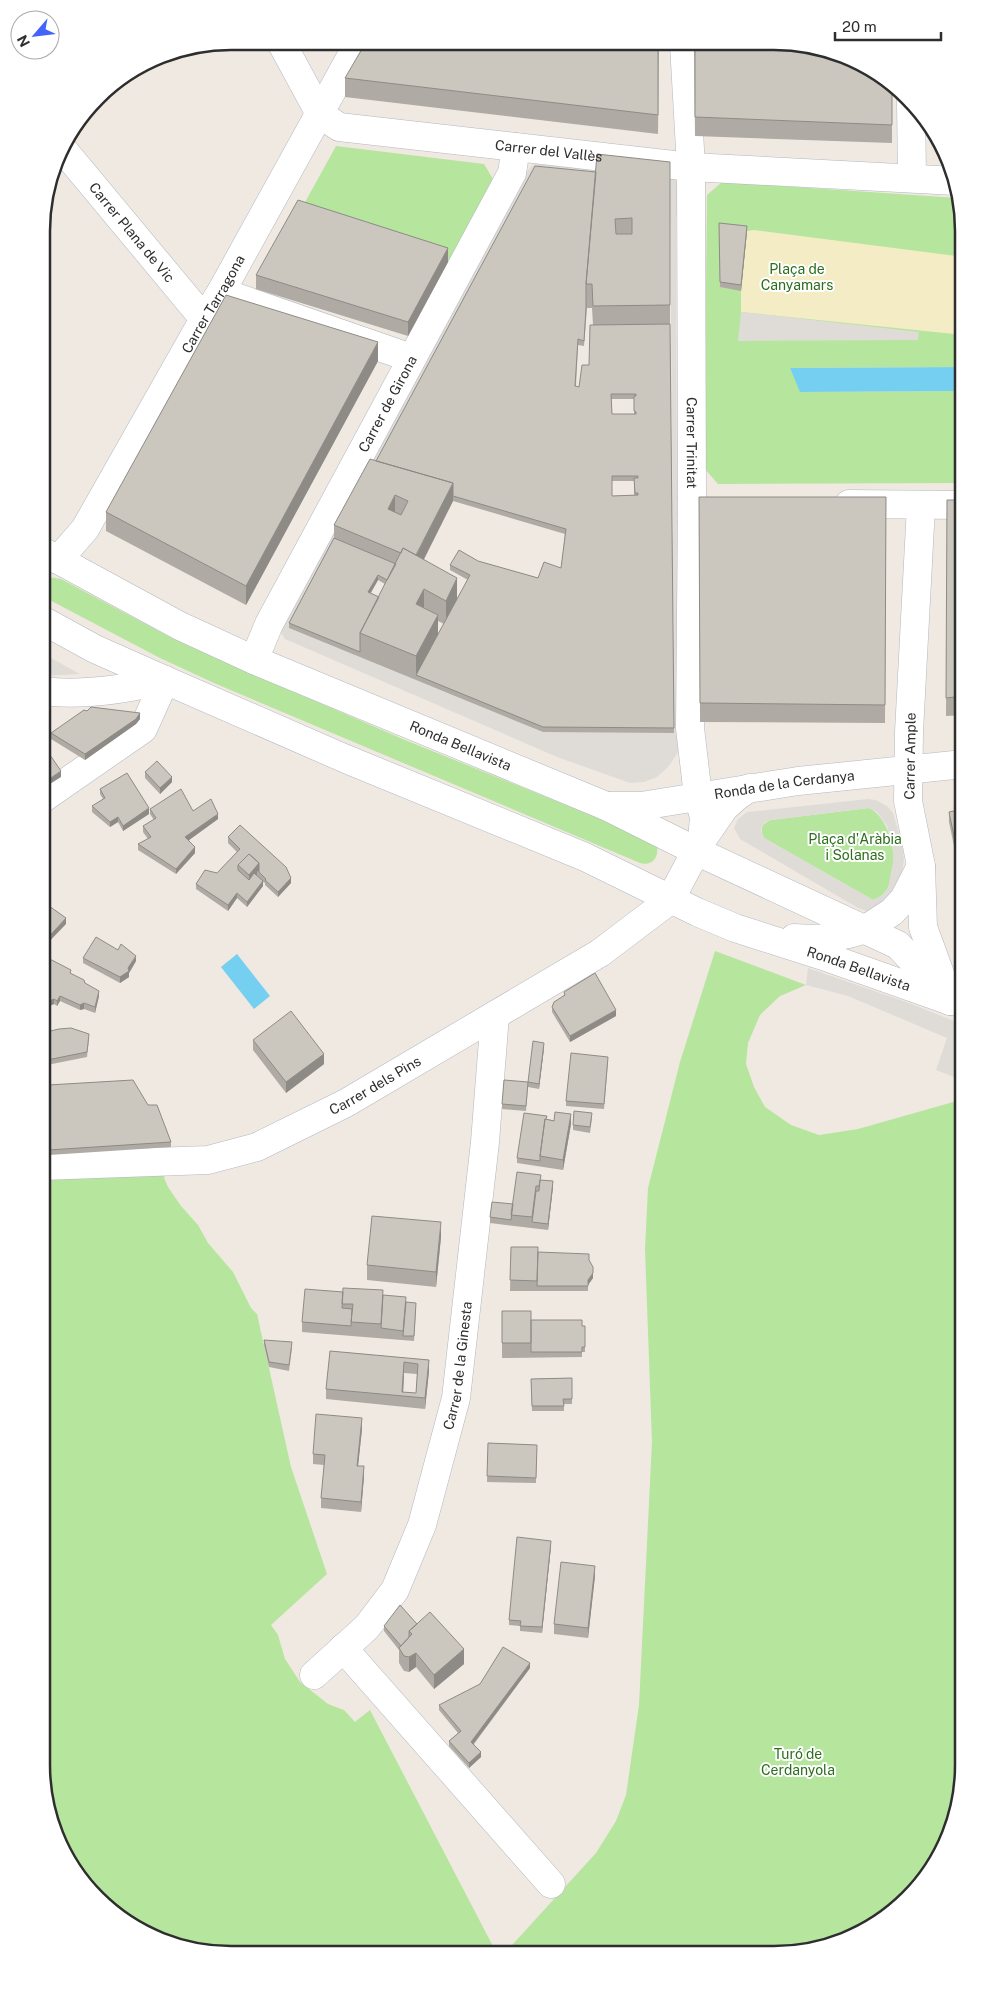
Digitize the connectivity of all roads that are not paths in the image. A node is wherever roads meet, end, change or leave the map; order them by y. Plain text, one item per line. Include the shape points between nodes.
1 (285, 50) edge
2 (355, 50) edge
3 (684, 50) edge
4 (911, 113) edge
5 (320, 114) junction
6 (516, 146) junction
7 (67, 155) edge
8 (691, 167) junction
9 (912, 178) junction
10 (948, 180) edge
11 (222, 292) junction
12 (204, 319) junction
13 (411, 358) junction
14 (822, 504) edge
15 (955, 505) edge
16 (921, 506) junction
17 (50, 556) edge
18 (50, 559) edge
19 (50, 624) edge
20 (254, 660) junction
21 (165, 680) junction
22 (50, 692) edge
23 (955, 765) edge
24 (908, 769) junction
25 (749, 788) junction
26 (50, 793) edge
27 (698, 796) junction
28 (606, 806) junction
29 (699, 846) junction
30 (921, 866) junction
31 (670, 900) junction
32 (866, 929) junction
33 (766, 937) junction
34 (955, 999) edge
35 (955, 1002) edge
36 (955, 1003) edge
37 (495, 1015) junction
38 (50, 1166) edge
39 (343, 1648) junction
40 (314, 1675) dead end
41 (550, 1884) dead end

1 - 5 street, Carrer del Vallès
2 - 5 street, Carrer Tarragona
3 - 8 street, Carrer Trinitat
4 - 9 street
5 - 6 street, Carrer del Vallès via 339,127
5 - 11 street, Carrer Tarragona
6 - 8 street, Carrer del Vallès
6 - 13 street, Carrer de Girona via 512,173
7 - 12 street, Carrer Plana de Vic
8 - 9 street, Carrer del Vallès
8 - 27 street, Carrer Trinitat via 702,501 690,728
9 - 10 street, Carrer del Vallès
11 - 12 street, Carrer Tarragona
11 - 13 street
12 - 17 street, Carrer Tarragona via 85,529
13 - 20 street, Carrer de Girona via 269,624
14 - 16 street
15 - 16 street
16 - 24 street, Carrer Ample
18 - 20 street, Ronda Bellavista
19 - 21 street, Ronda Bellavista via 95,649
20 - 28 street, Ronda Bellavista
21 - 22 street via 114,691
21 - 26 street via 143,729
21 - 31 street, Ronda Bellavista via 346,759 585,857
23 - 24 street, Ronda de la Cerdanya
24 - 25 street, Ronda de la Cerdanya
24 - 30 street, Carrer Ample via 908,801
25 - 27 street, Ronda de la Cerdanya
25 - 29 street via 724,808
27 - 28 street, Ronda de la Cerdanya via 641,806
27 - 29 street, Carrer Trinitat via 704,817
28 - 29 street, Ronda Bellavista
29 - 31 street
29 - 32 street, Ronda Bellavista
30 - 32 street via 904,899 892,912
30 - 34 street, Carrer Ample via 923,927
31 - 33 street, Ronda Bellavista via 734,928
31 - 37 street, Carrer dels Pins via 600,953
32 - 33 street, Ronda Bellavista via 821,940
32 - 35 street, Ronda Bellavista via 898,945
33 - 36 street, Ronda Bellavista
37 - 38 street, Carrer dels Pins via 346,1103 257,1147 208,1160
37 - 39 street, Carrer de la Ginesta via 485,1142 456,1398 422,1526 395,1590 368,1627
39 - 40 street, Carrer de la Ginesta
39 - 41 street

